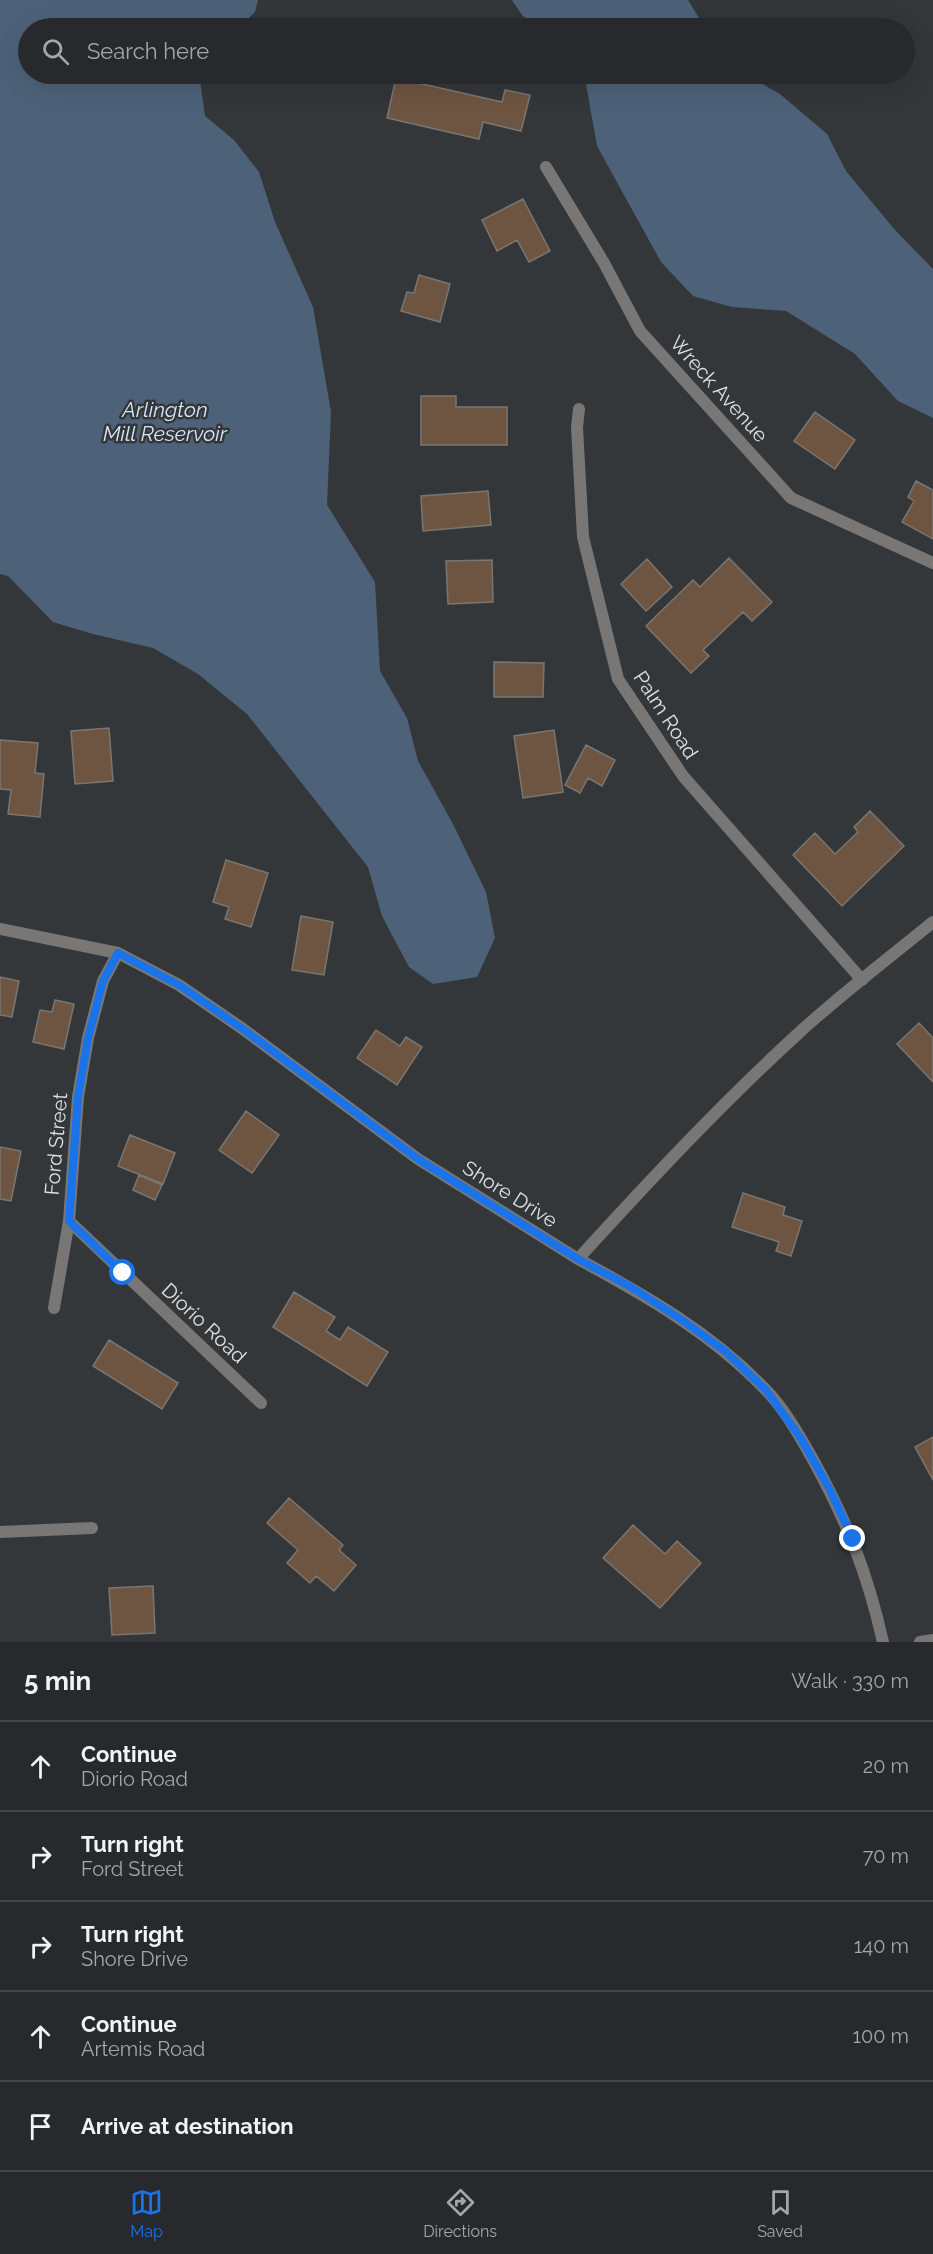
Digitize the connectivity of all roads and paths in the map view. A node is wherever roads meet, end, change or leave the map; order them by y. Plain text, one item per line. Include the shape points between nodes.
1 (546, 167) dead end
2 (579, 409) dead end
3 (933, 563) edge
4 (933, 922) edge
5 (0, 928) edge
6 (118, 953) junction
7 (862, 980) junction
8 (69, 1221) junction
9 (578, 1259) junction
10 (54, 1308) dead end
11 (261, 1403) dead end
12 (92, 1528) dead end
13 (0, 1532) edge
14 (933, 1640) edge
15 (883, 1642) edge
16 (920, 1642) edge

1 - 3 street, Wreck Avenue via 640,331 791,498
2 - 7 street, Palm Road via 583,537 618,679 683,776
4 - 7 street
5 - 6 street, Shore Drive
6 - 8 street, Ford Street via 103,981 88,1038 78,1097
6 - 9 street, Shore Drive via 179,985 418,1159
7 - 9 street via 747,1082 631,1199
8 - 10 street, Ford Street
8 - 11 street, Diorio Road
9 - 15 street, Shore Drive via 679,1318 725,1351 766,1390 800,1437 853,1539 872,1593
12 - 13 street
14 - 16 street

